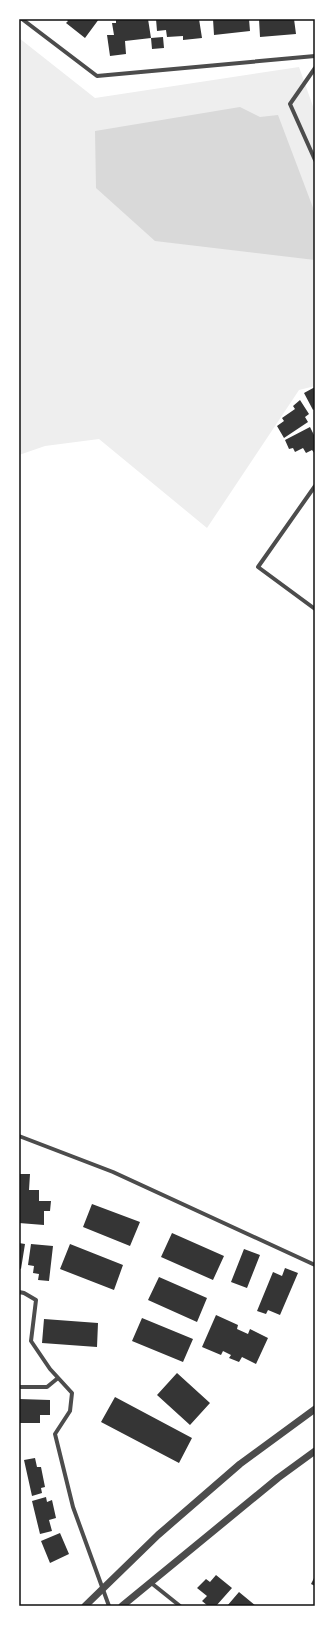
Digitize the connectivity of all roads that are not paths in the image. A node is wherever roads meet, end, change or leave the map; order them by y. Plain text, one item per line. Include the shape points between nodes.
1 (22, 19) edge
2 (315, 56) edge
3 (315, 68) edge
4 (315, 160) edge
5 (315, 486) edge
6 (315, 609) edge
7 (19, 1136) edge
8 (315, 1265) edge
9 (19, 1292) edge
10 (58, 1378) junction
11 (19, 1387) edge
12 (315, 1409) edge
13 (315, 1452) edge
14 (150, 1582) junction
15 (102, 1588) junction
16 (85, 1606) edge
17 (109, 1606) edge
18 (122, 1606) edge
19 (180, 1606) edge

1 - 2 street via 97,76
3 - 4 street via 290,104
5 - 6 street via 258,567
7 - 8 street via 113,1172
9 - 10 street via 36,1300 31,1341
10 - 11 street via 47,1387
10 - 15 street via 72,1393 70,1411 55,1434 73,1507
12 - 15 street via 240,1464
13 - 14 street via 278,1478
14 - 18 street
14 - 19 street
15 - 16 street
15 - 17 street

